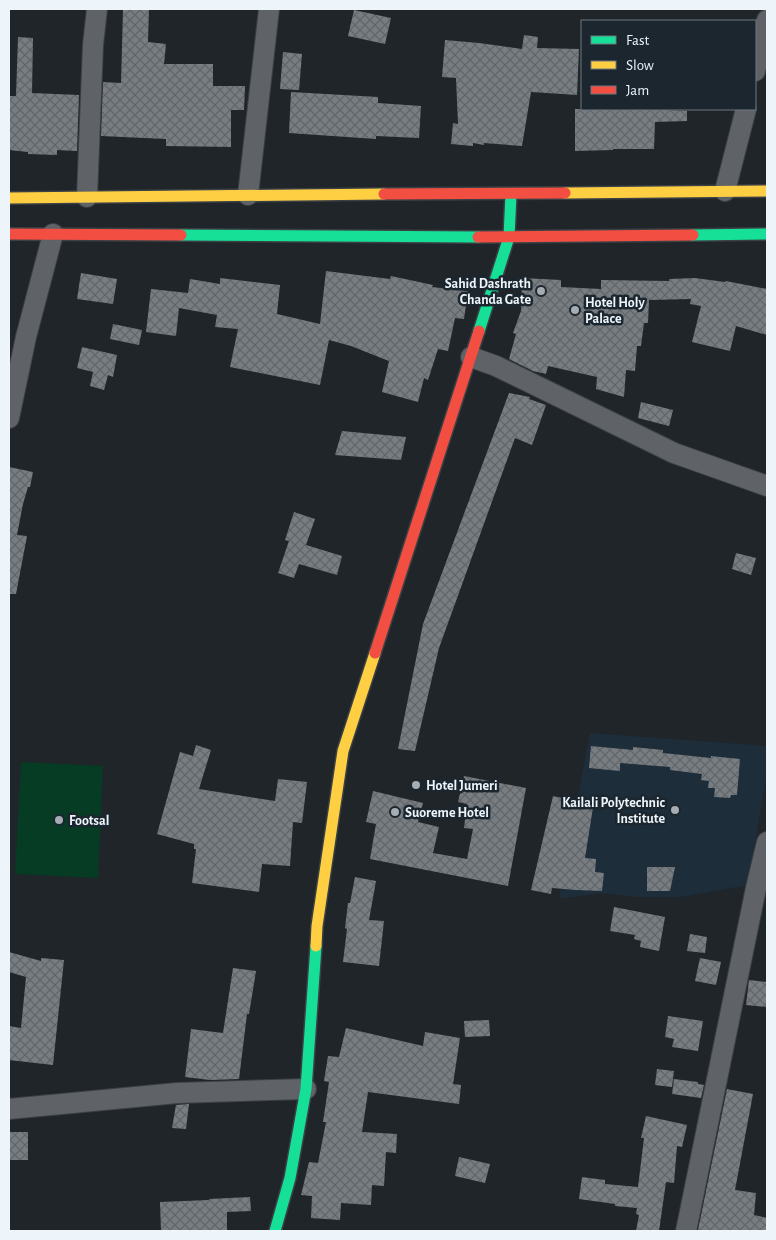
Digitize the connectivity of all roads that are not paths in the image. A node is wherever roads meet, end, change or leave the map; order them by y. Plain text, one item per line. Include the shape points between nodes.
1 (97, 9) edge
2 (269, 9) edge
3 (767, 20) edge
4 (756, 67) edge
5 (746, 110) edge
6 (725, 191) junction
7 (767, 191) edge
8 (248, 194) junction
9 (511, 194) junction
10 (87, 197) junction
11 (9, 198) edge
12 (9, 234) edge
13 (53, 234) junction
14 (767, 234) edge
15 (508, 237) junction
16 (471, 357) junction
17 (9, 418) edge
18 (767, 486) edge
19 (767, 842) edge
20 (306, 1089) junction
21 (9, 1109) edge
22 (274, 1231) edge
23 (686, 1231) edge

1 - 10 street
2 - 8 street
3 - 4 street
5 - 6 street
6 - 7 main road
6 - 9 main road
8 - 9 main road
8 - 10 main road
9 - 15 main road
10 - 11 main road
12 - 13 main road
13 - 15 main road
13 - 17 street
14 - 15 main road
15 - 16 main road
16 - 18 street via 496,366 674,453
16 - 20 main road via 343,751 317,926
19 - 23 street
20 - 21 street via 177,1092
20 - 22 main road via 290,1178

